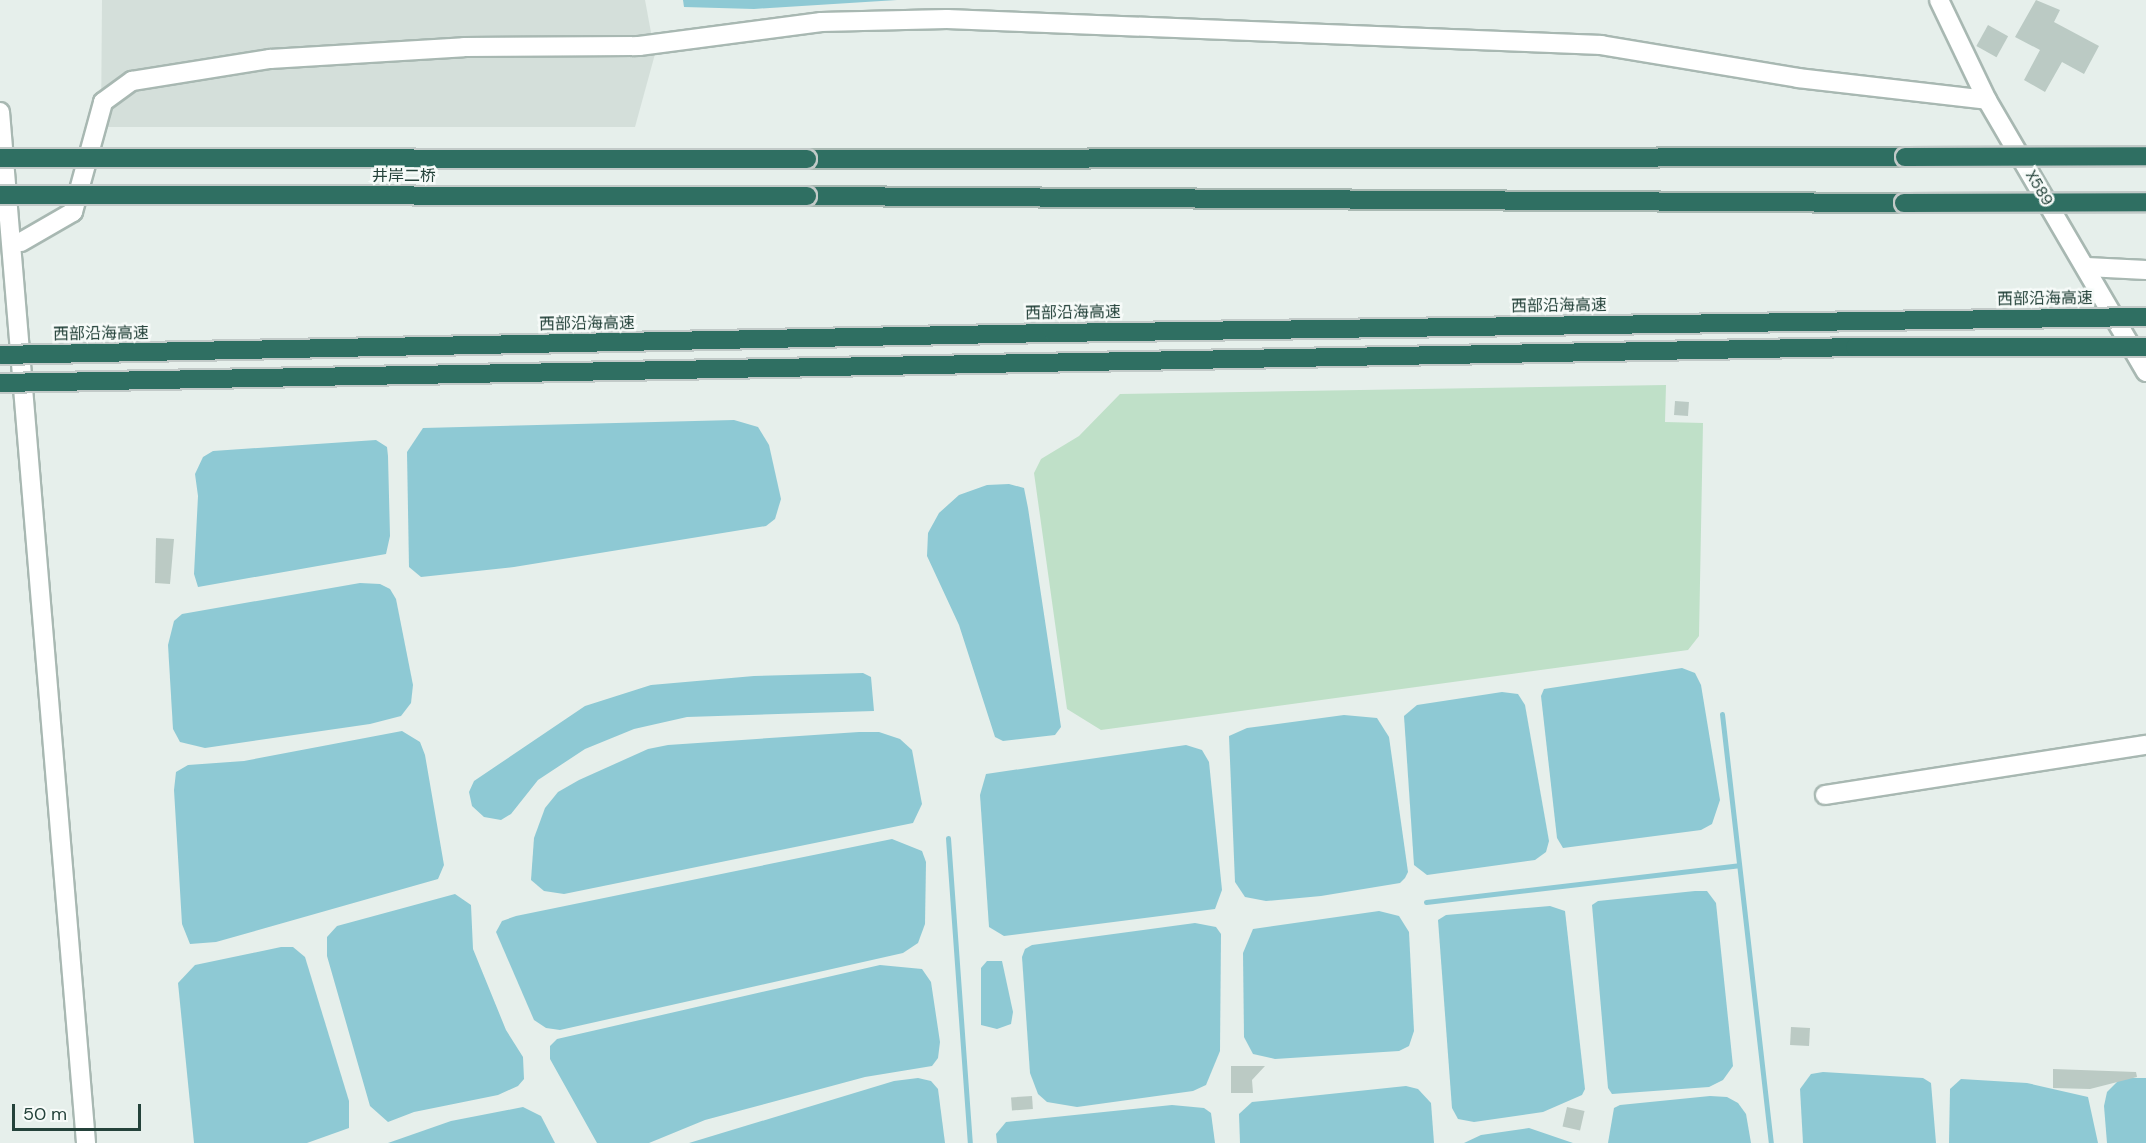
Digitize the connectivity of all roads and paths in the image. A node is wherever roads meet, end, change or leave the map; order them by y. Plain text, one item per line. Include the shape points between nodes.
1 (1939, 0) edge
2 (1987, 100) junction
3 (0, 112) edge
4 (2146, 156) edge
5 (0, 158) edge
6 (0, 195) edge
7 (2146, 202) edge
8 (21, 242) dead end
9 (2087, 267) junction
10 (2146, 270) edge
11 (2146, 317) edge
12 (2142, 346) edge
13 (0, 355) edge
14 (2146, 372) edge
15 (0, 383) edge
16 (22, 383) junction
17 (2146, 745) edge
18 (1826, 795) dead end
19 (86, 1143) edge

1 - 2 street, X589 / X589
2 - 8 street via 1798,78 1601,45 947,19 820,22 639,46 464,47 270,59 132,81 103,102 74,212
2 - 9 street, X589 / X589
3 - 16 street
4 - 5 highway, 井岸二桥, bridge
6 - 7 highway, 井岸二桥, bridge
9 - 10 street
9 - 12 street, X589 / X589
11 - 13 highway, 西部沿海高速, bridge via 1053,333
12 - 14 street, X589 / X589
12 - 15 highway, bridge via 1843,348
12 - 16 street
16 - 19 street
17 - 18 street

